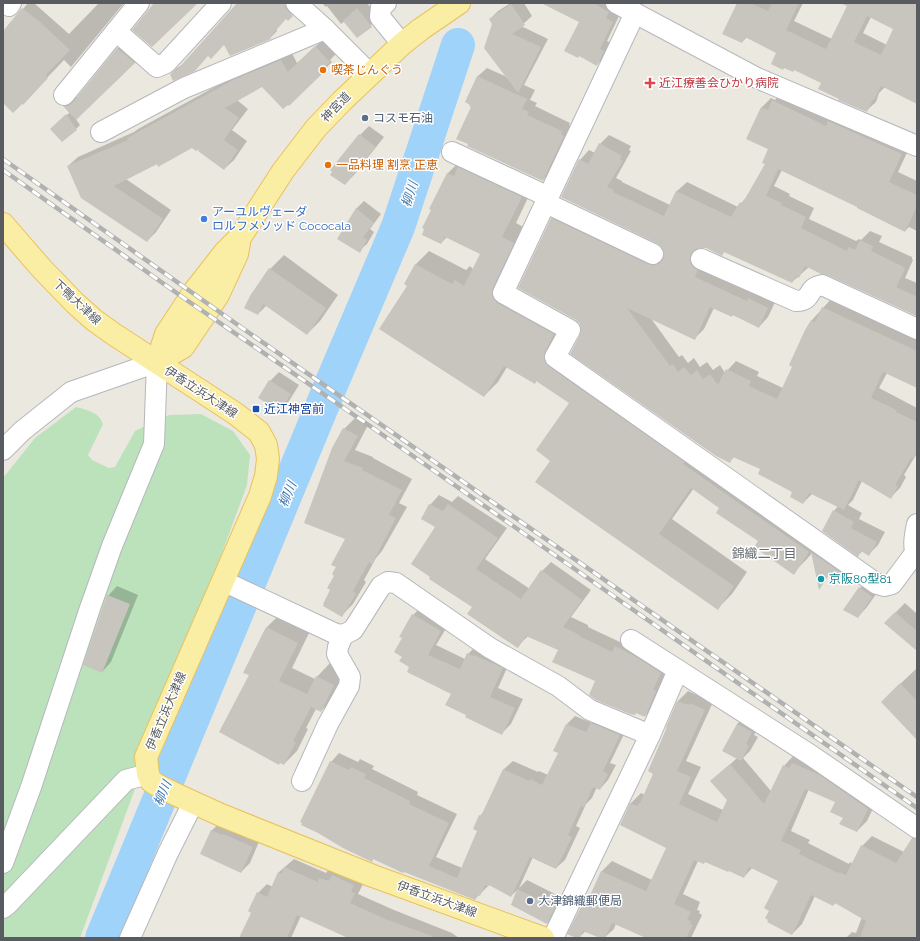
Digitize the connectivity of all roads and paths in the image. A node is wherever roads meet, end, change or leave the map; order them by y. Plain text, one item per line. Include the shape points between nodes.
1 (139, 3) edge
2 (221, 3) edge
3 (296, 3) edge
4 (386, 3) edge
5 (459, 3) edge
6 (616, 3) edge
7 (635, 13) junction
8 (325, 29) junction
9 (116, 31) junction
10 (402, 44) junction
11 (370, 74) junction
12 (64, 95) dead end
13 (101, 132) dead end
14 (917, 146) edge
15 (452, 152) dead end
16 (547, 200) junction
17 (4, 228) edge
18 (653, 254) dead end
19 (701, 259) dead end
20 (917, 329) edge
21 (157, 362) junction
22 (3, 450) edge
23 (917, 524) edge
24 (916, 555) edge
25 (228, 584) junction
26 (343, 636) junction
27 (631, 640) dead end
28 (678, 670) junction
29 (650, 735) junction
30 (152, 780) junction
31 (302, 781) dead end
32 (185, 799) junction
33 (917, 828) edge
34 (3, 863) edge
35 (3, 908) edge
36 (130, 938) edge
37 (543, 938) edge
38 (553, 938) edge

1 - 9 street
2 - 9 street via 166,63 157,67
3 - 8 street
4 - 10 street via 381,6 380,17
5 - 10 main road, 神宮道
6 - 7 street
7 - 14 street via 757,78
7 - 16 street
8 - 11 street
8 - 13 street via 184,88
9 - 12 street
10 - 11 main road, 神宮道
11 - 21 main road, 神宮道 via 316,128 283,171 241,236 237,254 214,301 183,347
15 - 16 street
16 - 18 street
16 - 24 street via 503,293 570,330 555,357 877,584 892,584
17 - 21 main road, 下鴨大津線 via 85,312
19 - 20 street via 796,301 808,298 811,289 822,285
21 - 22 street via 71,392 22,431
21 - 25 main road, 伊香立浜大津線 via 241,417 259,432 266,445 266,476 233,560
21 - 34 street via 154,444 109,553
23 - 24 street
25 - 26 street
25 - 30 main road, 伊香立浜大津線 via 146,757
26 - 29 street via 353,630 381,586 388,582 396,583 490,648 558,686 590,710
26 - 31 street via 337,654 350,677 349,686
27 - 28 street
28 - 29 street
28 - 33 street via 812,756
29 - 38 street
30 - 32 main road, 伊香立浜大津線
30 - 35 street via 126,780
32 - 36 street via 168,853
32 - 37 main road, 伊香立浜大津線 via 373,876

